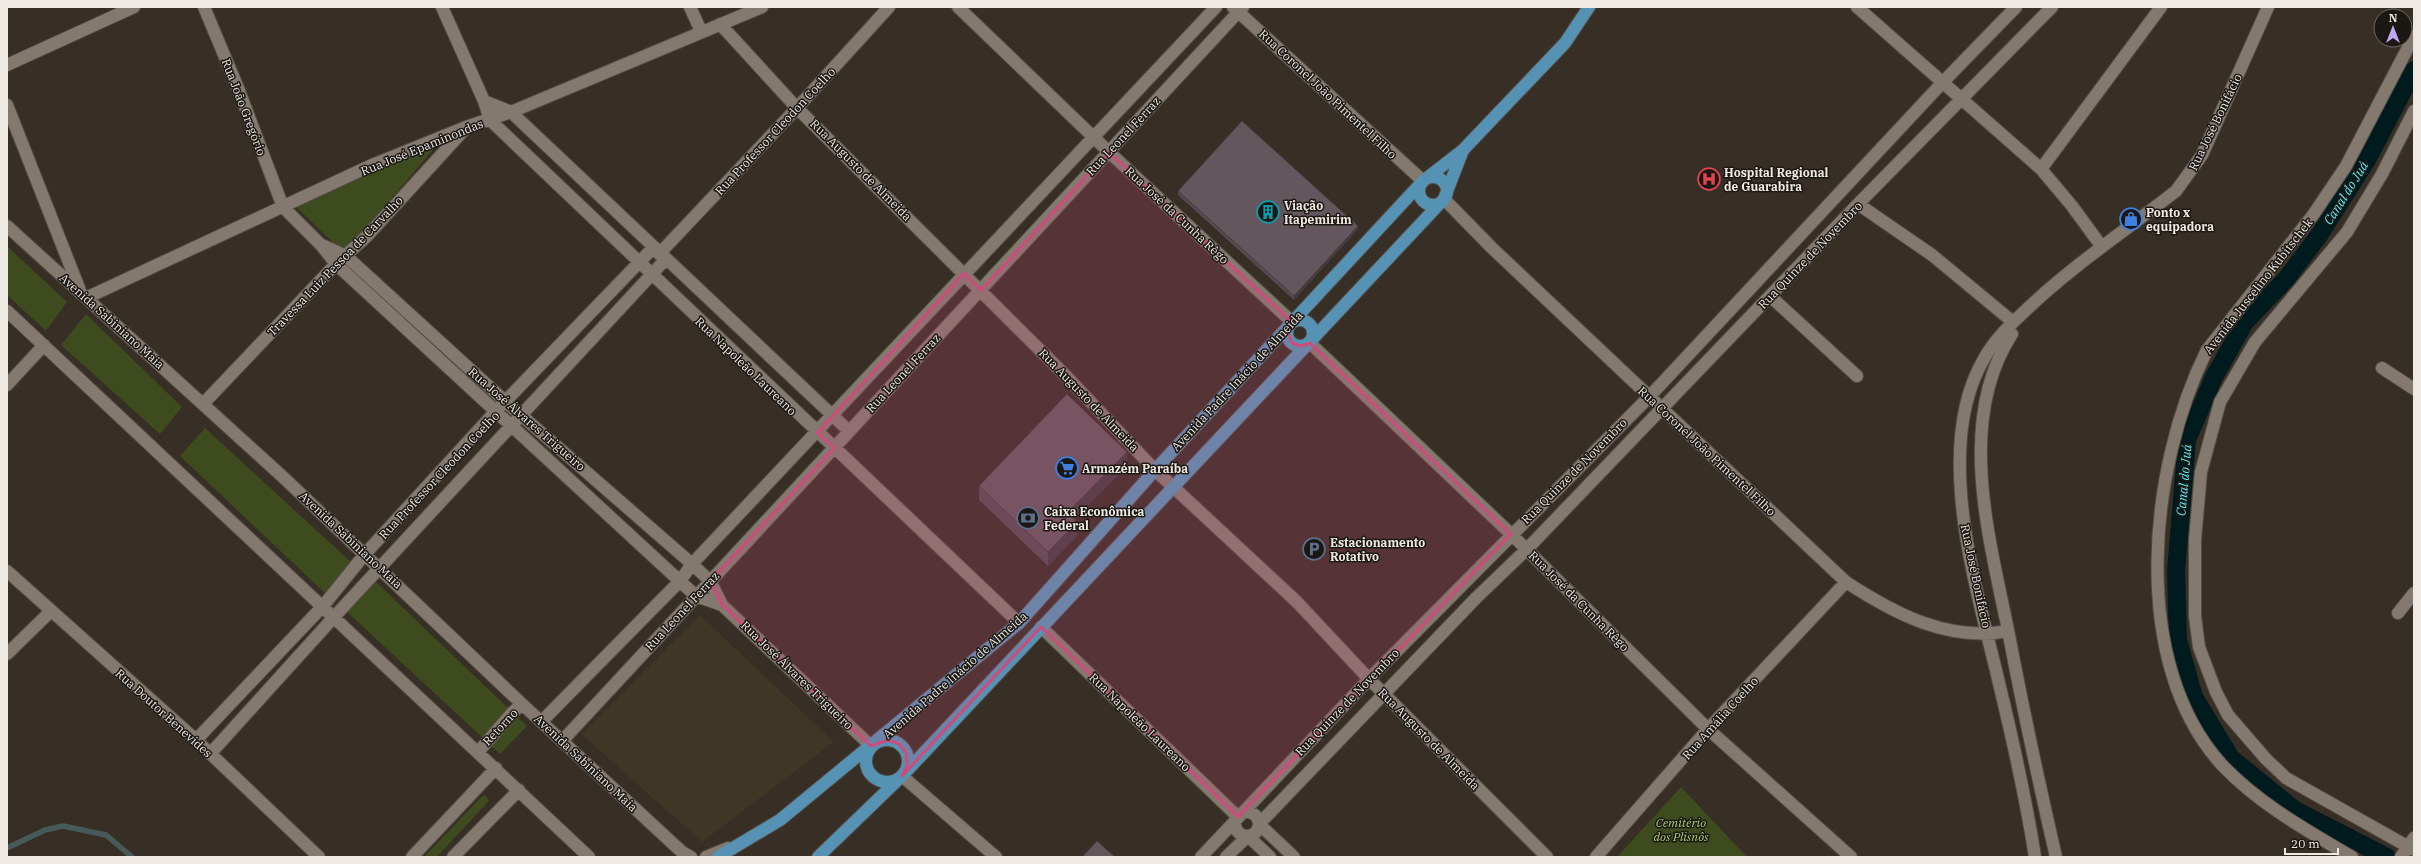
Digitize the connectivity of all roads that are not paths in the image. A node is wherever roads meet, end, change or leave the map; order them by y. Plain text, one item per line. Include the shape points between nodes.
1 (134, 7) edge
2 (204, 7) edge
3 (442, 7) edge
4 (690, 7) edge
5 (762, 7) edge
6 (889, 7) edge
7 (958, 7) edge
8 (1216, 7) edge
9 (1589, 7) edge
10 (1857, 7) edge
11 (2016, 7) edge
12 (2052, 7) edge
13 (2161, 7) edge
14 (2268, 7) edge
15 (1238, 9) edge
16 (720, 24) junction
17 (701, 31) junction
18 (2414, 36) edge
19 (7, 65) edge
20 (1943, 82) junction
21 (1961, 99) junction
22 (484, 101) junction
23 (7, 105) edge
24 (797, 108) junction
25 (2414, 111) edge
26 (511, 112) junction
27 (490, 120) junction
28 (466, 127) junction
29 (1095, 138) junction
30 (1463, 150) junction
31 (1109, 152) junction
32 (2041, 169) junction
33 (1423, 181) junction
34 (1444, 200) junction
35 (1858, 204) junction
36 (283, 207) junction
37 (7, 226) edge
38 (321, 245) junction
39 (2102, 248) junction
40 (659, 254) junction
41 (346, 256) junction
42 (638, 263) junction
43 (336, 264) junction
44 (964, 273) junction
45 (651, 275) junction
46 (980, 290) junction
47 (84, 294) junction
48 (1770, 296) junction
49 (2027, 309) junction
50 (7, 311) edge
51 (1292, 322) junction
52 (2013, 322) junction
53 (1310, 343) junction
54 (44, 345) junction
55 (1990, 360) junction
56 (2382, 368) dead end
57 (1857, 376) dead end
58 (7, 385) edge
59 (2414, 389) edge
60 (1649, 397) junction
61 (506, 402) junction
62 (203, 404) junction
63 (1662, 409) junction
64 (495, 412) junction
65 (521, 415) junction
66 (833, 417) junction
67 (511, 425) junction
68 (849, 431) junction
69 (817, 433) junction
70 (834, 448) junction
71 (1155, 470) junction
72 (1173, 486) junction
73 (1511, 534) junction
74 (1527, 549) junction
75 (366, 554) junction
76 (692, 564) junction
77 (380, 568) junction
78 (7, 571) edge
79 (680, 581) junction
80 (710, 581) junction
81 (1846, 582) junction
82 (2414, 593) edge
83 (696, 596) junction
84 (722, 605) junction
85 (323, 606) junction
86 (51, 611) junction
87 (2398, 613) dead end
88 (334, 616) junction
89 (1019, 623) junction
90 (1041, 627) junction
91 (2008, 631) junction
92 (1988, 635) junction
93 (7, 654) edge
94 (1369, 679) junction
95 (1384, 693) junction
96 (522, 704) junction
97 (542, 721) junction
98 (1708, 729) junction
99 (2028, 736) junction
100 (196, 740) junction
101 (563, 740) junction
102 (2010, 740) junction
103 (871, 746) junction
104 (478, 751) junction
105 (210, 754) junction
106 (496, 768) junction
107 (902, 776) junction
108 (519, 790) junction
109 (1238, 817) junction
110 (1259, 824) junction
111 (1248, 836) junction
112 (744, 842) junction
113 (2409, 849) edge
114 (319, 857) edge
115 (412, 857) edge
116 (453, 857) edge
117 (589, 857) edge
118 (691, 857) edge
119 (706, 857) edge
120 (718, 857) edge
121 (818, 857) edge
122 (996, 857) edge
123 (1201, 857) edge
124 (1226, 857) edge
125 (1270, 857) edge
126 (1294, 857) edge
127 (1547, 857) edge
128 (1596, 857) edge
129 (1851, 857) edge
130 (2035, 857) edge
131 (2056, 857) edge
132 (2352, 857) edge

1 - 19 street
2 - 36 street, Rua João Gregório
3 - 22 street, Rua Napoleão Laureano
4 - 17 street
5 - 16 street, Rua José Epaminondas
6 - 24 street, Rua Professor Cleodon Coelho
7 - 29 street, Rua José da Cunha Rêgo
8 - 29 street, Rua Leonel Ferraz
9 - 30 main road, Avenida Padre Inácio de Almeida via 1564,43
10 - 20 street
11 - 20 street, Rua Quinze de Novembro
12 - 21 street, Rua Quinze de Novembro
13 - 32 street
14 - 39 street, Rua José Bonifácio via 2202,155 2188,177 2176,191
15 - 31 street, Rua Leonel Ferraz
15 - 33 street, Rua Coronel João Pimentel Filho
16 - 17 street, Rua José Epaminondas
16 - 24 street, Rua Augusto de Almeida
17 - 26 street, Rua José Epaminondas
18 - 132 street, Avenida Juscelino Kubitschek via 2346,166 2313,215 2207,350 2194,375 2180,413 2169,452 2160,514 2159,569 2163,642 2181,700 2199,734 2221,763 2266,803 2305,830
20 - 21 street
20 - 60 street, Rua Quinze de Novembro
21 - 32 street
21 - 35 street, Rua Quinze de Novembro
22 - 26 street, Rua Napoleão Laureano
22 - 27 street, Rua Napoleão Laureano
23 - 47 street
24 - 40 street, Rua Professor Cleodon Coelho
24 - 44 street, Rua Augusto de Almeida
25 - 113 street via 2382,174 2347,232 2255,342 2220,402 2201,472 2195,540 2195,616 2199,647 2216,692 2228,715 2261,754 2286,778
26 - 27 street, Rua José Epaminondas
26 - 40 street, Rua Napoleão Laureano
27 - 28 street, Rua José Epaminondas
27 - 42 street, Rua Napoleão Laureano
28 - 36 street, Rua José Epaminondas
28 - 41 street, Travessa Luiz Pessoa de Carvalho
29 - 31 street, Rua José da Cunha Rêgo
29 - 44 street, Rua Leonel Ferraz
30 - 33 main road, Avenida Padre Inácio de Almeida
30 - 34 main road, Avenida Padre Inácio de Almeida
31 - 46 street, Rua Leonel Ferraz
31 - 51 street, Rua José da Cunha Rêgo
32 - 39 street
33 - 34 main road via 1431,177 1440,179 1447,191
33 - 34 main road via 1419,189 1423,202 1431,205
33 - 51 main road, Avenida Padre Inácio de Almeida
34 - 53 main road, Avenida Padre Inácio de Almeida
34 - 60 street, Rua Coronel João Pimentel Filho
35 - 48 street, Rua Quinze de Novembro
35 - 52 street via 1932,255
36 - 38 street, Rua José Álvares Trigueiro
36 - 47 street, Rua José Epaminondas
37 - 47 street, Avenida Sabiniano Maia
38 - 41 street, Rua José Álvares Trigueiro
38 - 43 street, Rua José Álvares Trigueiro
39 - 49 street, Rua José Bonifácio via 2042,294
40 - 42 street, Rua Professor Cleodon Coelho
40 - 45 street, Rua Professor Cleodon Coelho
40 - 66 street, Rua Napoleão Laureano
41 - 43 street, Travessa Luiz Pessoa de Carvalho
41 - 61 street, Rua José Álvares Trigueiro
42 - 45 street, Rua Napoleão Laureano
42 - 61 street, Rua Professor Cleodon Coelho
43 - 62 street, Travessa Luiz Pessoa de Carvalho
43 - 64 street, Rua José Álvares Trigueiro
44 - 46 street, Rua Augusto de Almeida
44 - 66 street, Rua Leonel Ferraz
45 - 65 street, Rua Professor Cleodon Coelho
45 - 69 street, Rua Napoleão Laureano
46 - 68 street, Rua Leonel Ferraz
46 - 71 street, Rua Augusto de Almeida
47 - 62 street, Avenida Sabiniano Maia
48 - 57 street
48 - 63 street, Rua Quinze de Novembro
49 - 52 street, Rua José Bonifácio
49 - 55 street, Rua José Bonifácio
50 - 54 street
51 - 53 main road via 1300,319 1311,324 1314,336
51 - 53 main road via 1287,330 1292,343 1301,346
51 - 71 main road, Avenida Padre Inácio de Almeida
52 - 55 street, Rua José Bonifácio
53 - 72 main road, Avenida Padre Inácio de Almeida
53 - 73 street, Rua José da Cunha Rêgo
54 - 58 street
54 - 85 street
55 - 91 street, Rua José Bonifácio via 1983,412 1983,495
55 - 92 street, Rua José Bonifácio via 1965,408 1960,475 1964,518
56 - 59 street
60 - 63 street, Rua Coronel João Pimentel Filho
60 - 73 street, Rua Quinze de Novembro
61 - 64 street, Rua Professor Cleodon Coelho
61 - 65 street, Rua José Álvares Trigueiro
62 - 75 street, Avenida Sabiniano Maia
63 - 74 street, Rua Quinze de Novembro
63 - 81 street, Rua Coronel João Pimentel Filho
64 - 67 street, Rua José Álvares Trigueiro
64 - 75 street, Rua Professor Cleodon Coelho
65 - 67 street, Rua Professor Cleodon Coelho
65 - 76 street, Rua José Álvares Trigueiro
66 - 68 street, Rua Napoleão Laureano
66 - 69 street, Rua Leonel Ferraz
67 - 77 street, Rua Professor Cleodon Coelho
67 - 79 street, Rua José Álvares Trigueiro
68 - 70 street, Rua Leonel Ferraz
69 - 70 street, Rua Napoleão Laureano
69 - 76 street, Rua Leonel Ferraz
70 - 80 street, Rua Leonel Ferraz
70 - 89 street, Rua Napoleão Laureano
71 - 72 street, Rua Augusto de Almeida
71 - 89 main road, Avenida Padre Inácio de Almeida
72 - 90 main road, Avenida Padre Inácio de Almeida
72 - 94 street, Rua Augusto de Almeida via 1297,602
73 - 74 street, Rua José da Cunha Rêgo
73 - 94 street, Rua Quinze de Novembro
74 - 95 street, Rua Quinze de Novembro
74 - 98 street, Rua José da Cunha Rêgo
75 - 77 street, Avenida Sabiniano Maia
75 - 85 street, Rua Professor Cleodon Coelho
76 - 79 street, Rua Leonel Ferraz
76 - 80 street, Rua José Álvares Trigueiro
77 - 88 street, Rua Professor Cleodon Coelho
77 - 96 street, Avenida Sabiniano Maia
78 - 86 street, Rua Doutor Benevides
79 - 83 street, Rua José Álvares Trigueiro
79 - 97 street, Rua Leonel Ferraz
80 - 83 street, Rua Leonel Ferraz
80 - 84 street, Rua José Álvares Trigueiro
81 - 92 street, Rua Coronel João Pimentel Filho via 1879,604 1909,619 1950,631
81 - 98 street, Rua Amália Coelho
82 - 87 street
83 - 84 street, Rua José Álvares Trigueiro
83 - 101 street, Rua Leonel Ferraz
84 - 103 street, Rua José Álvares Trigueiro
85 - 88 street
85 - 100 street, Rua Professor Cleodon Coelho
86 - 93 street
86 - 100 street, Rua Doutor Benevides
88 - 104 street
88 - 105 street, Rua Professor Cleodon Coelho
89 - 103 main road, Avenida Padre Inácio de Almeida
90 - 107 main road, Avenida Padre Inácio de Almeida
90 - 109 street, Rua Napoleão Laureano
91 - 92 street, Rua Coronel João Pimentel Filho
91 - 99 street, Rua José Bonifácio
92 - 102 street, Rua José Bonifácio
94 - 95 street, Rua Augusto de Almeida
94 - 109 street, Rua Quinze de Novembro
95 - 110 street, Rua Quinze de Novembro
95 - 127 street, Rua Augusto de Almeida
96 - 97 street, Avenida Sabiniano Maia
96 - 104 street, Retorno
97 - 101 street, Avenida Sabiniano Maia
98 - 128 street, Rua Amália Coelho
98 - 129 street, Rua José da Cunha Rêgo
99 - 102 street
99 - 131 street, Rua José Bonifácio
100 - 105 street, Rua Doutor Benevides
101 - 118 street, Avenida Sabiniano Maia via 618,794 682,852
102 - 130 street, Rua José Bonifácio
103 - 107 main road via 867,752 866,767 874,778 888,782
103 - 107 main road via 876,742 888,740 904,748 907,765
103 - 112 main road, Avenida Padre Inácio de Almeida via 780,820
104 - 106 street
105 - 114 street, Rua Doutor Benevides
106 - 108 street
106 - 115 street
107 - 121 main road, Avenida Padre Inácio de Almeida
107 - 122 street
108 - 116 street
108 - 117 street
109 - 110 street via 1249,813 1256,817
109 - 111 street via 1235,824 1238,832
109 - 123 street, Rua Quinze de Novembro
110 - 111 street via 1256,832
110 - 126 street
111 - 124 street
111 - 125 street
112 - 119 street
112 - 120 main road, Avenida Padre Inácio de Almeida

